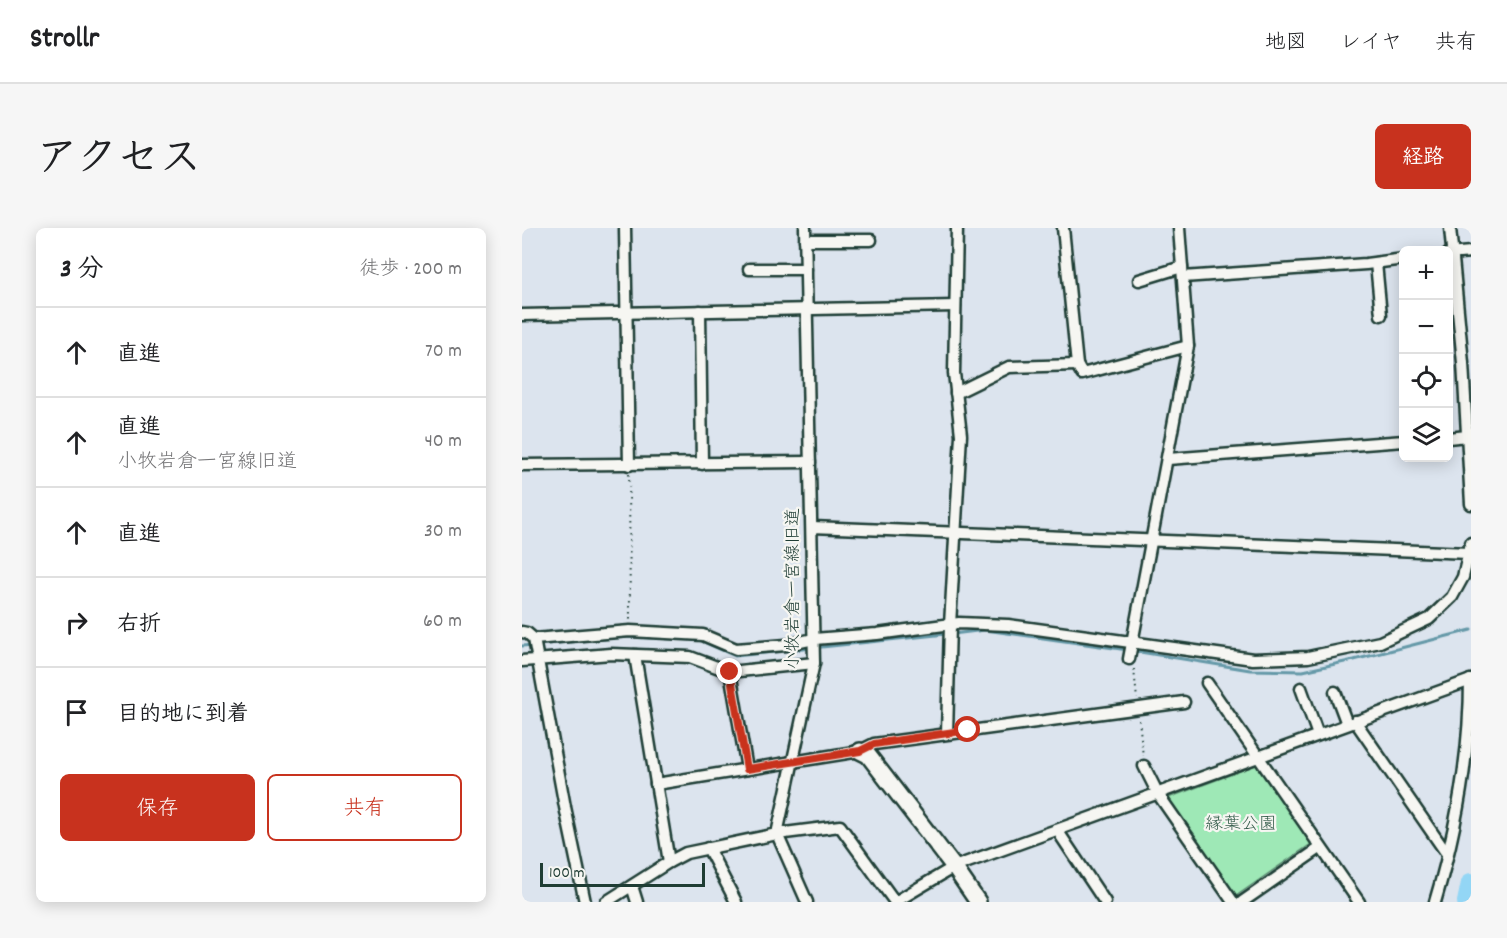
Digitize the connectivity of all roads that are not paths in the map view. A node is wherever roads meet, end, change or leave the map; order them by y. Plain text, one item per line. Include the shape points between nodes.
1 (625, 228) edge
2 (805, 228) edge
3 (957, 228) edge
4 (1063, 228) edge
5 (1179, 228) edge
6 (1450, 228) edge
7 (805, 240) junction
8 (871, 240) dead end
9 (1452, 246) edge
10 (1471, 252) edge
11 (1453, 253) edge
12 (1399, 260) edge
13 (1376, 263) junction
14 (749, 269) dead end
15 (806, 269) junction
16 (1183, 272) junction
17 (1139, 280) dead end
18 (955, 306) junction
19 (807, 309) junction
20 (700, 311) junction
21 (626, 312) junction
22 (522, 315) edge
23 (1381, 315) dead end
24 (1188, 346) junction
25 (1077, 365) junction
26 (956, 393) junction
27 (1467, 436) junction
28 (1453, 438) edge
29 (1399, 441) edge
30 (1168, 459) junction
31 (810, 462) junction
32 (702, 464) junction
33 (522, 465) edge
34 (629, 465) junction
35 (1471, 504) edge
36 (812, 527) junction
37 (955, 532) junction
38 (1152, 541) junction
39 (1470, 548) edge
40 (950, 631) junction
41 (522, 632) edge
42 (534, 640) junction
43 (814, 641) junction
44 (1131, 644) junction
45 (635, 655) junction
46 (537, 657) junction
47 (1129, 658) dead end
48 (814, 659) junction
49 (522, 661) edge
50 (730, 672) junction
51 (1471, 680) edge
52 (1207, 683) dead end
53 (1301, 688) dead end
54 (1335, 692) dead end
55 (1184, 702) dead end
56 (1351, 722) junction
57 (947, 733) junction
58 (1318, 735) junction
59 (860, 751) junction
60 (1258, 758) junction
61 (794, 761) junction
62 (1144, 766) dead end
63 (747, 769) junction
64 (656, 784) junction
65 (1158, 794) junction
66 (1057, 830) junction
67 (777, 834) junction
68 (708, 848) junction
69 (1320, 848) junction
70 (1447, 854) junction
71 (669, 862) junction
72 (954, 867) junction
73 (632, 886) junction
74 (585, 902) edge
75 (606, 902) edge
76 (637, 902) edge
77 (736, 902) edge
78 (807, 902) edge
79 (978, 902) edge
80 (1105, 902) edge
81 (1233, 902) edge
82 (1242, 902) edge
83 (1359, 902) edge
84 (1435, 902) edge

1 - 21 street
2 - 7 street, 小牧岩倉一宮線旧道
3 - 18 street
4 - 25 street
5 - 16 street
6 - 9 street
7 - 8 street
7 - 15 street, 小牧岩倉一宮線旧道
10 - 11 street
11 - 27 street
12 - 13 street
13 - 16 street
13 - 23 street
14 - 15 street
15 - 19 street, 小牧岩倉一宮線旧道
16 - 17 street
16 - 24 street
18 - 19 street
18 - 26 street
19 - 20 street
19 - 31 street, 小牧岩倉一宮線旧道
20 - 21 street
20 - 32 street
21 - 22 street
21 - 34 street
24 - 25 street via 1082,374
24 - 30 street
25 - 26 street via 1009,367
26 - 37 street via 961,435
27 - 28 street
27 - 35 street
29 - 30 street
30 - 38 street
31 - 32 street
31 - 36 street, 小牧岩倉一宮線旧道
32 - 34 street
33 - 34 street
36 - 37 street
36 - 43 street, 小牧岩倉一宮線旧道
37 - 38 street
37 - 40 street
38 - 39 street
38 - 44 street
39 - 44 street via 1463,578 1452,597 1429,619 1380,642 1308,657 1253,659
40 - 43 street
40 - 44 street via 959,623 1008,625
40 - 57 street
41 - 42 street
42 - 43 street via 630,631 703,635 736,649
42 - 46 street
43 - 48 street, 小牧岩倉一宮線旧道
44 - 47 street
45 - 46 street
45 - 50 street via 690,657
45 - 64 street
46 - 49 street
46 - 74 street
48 - 50 street
48 - 61 street, 小牧岩倉一宮線旧道
50 - 63 street
51 - 56 street
51 - 70 street via 1464,765
52 - 60 street
53 - 58 street
54 - 56 street
55 - 57 street
56 - 58 street
56 - 70 street
57 - 59 street via 874,744
58 - 60 street
59 - 61 street
59 - 72 street via 868,755
60 - 65 street
60 - 69 street
61 - 63 street
61 - 67 street, 小牧岩倉一宮線旧道
62 - 65 street
63 - 64 street
64 - 71 street
65 - 66 street
65 - 81 street
66 - 72 street
66 - 80 street
67 - 68 street
67 - 72 street via 840,826 895,902
67 - 78 street
68 - 71 street
68 - 77 street
69 - 82 street
69 - 83 street
70 - 84 street
71 - 73 street
72 - 79 street
73 - 75 street
73 - 76 street

